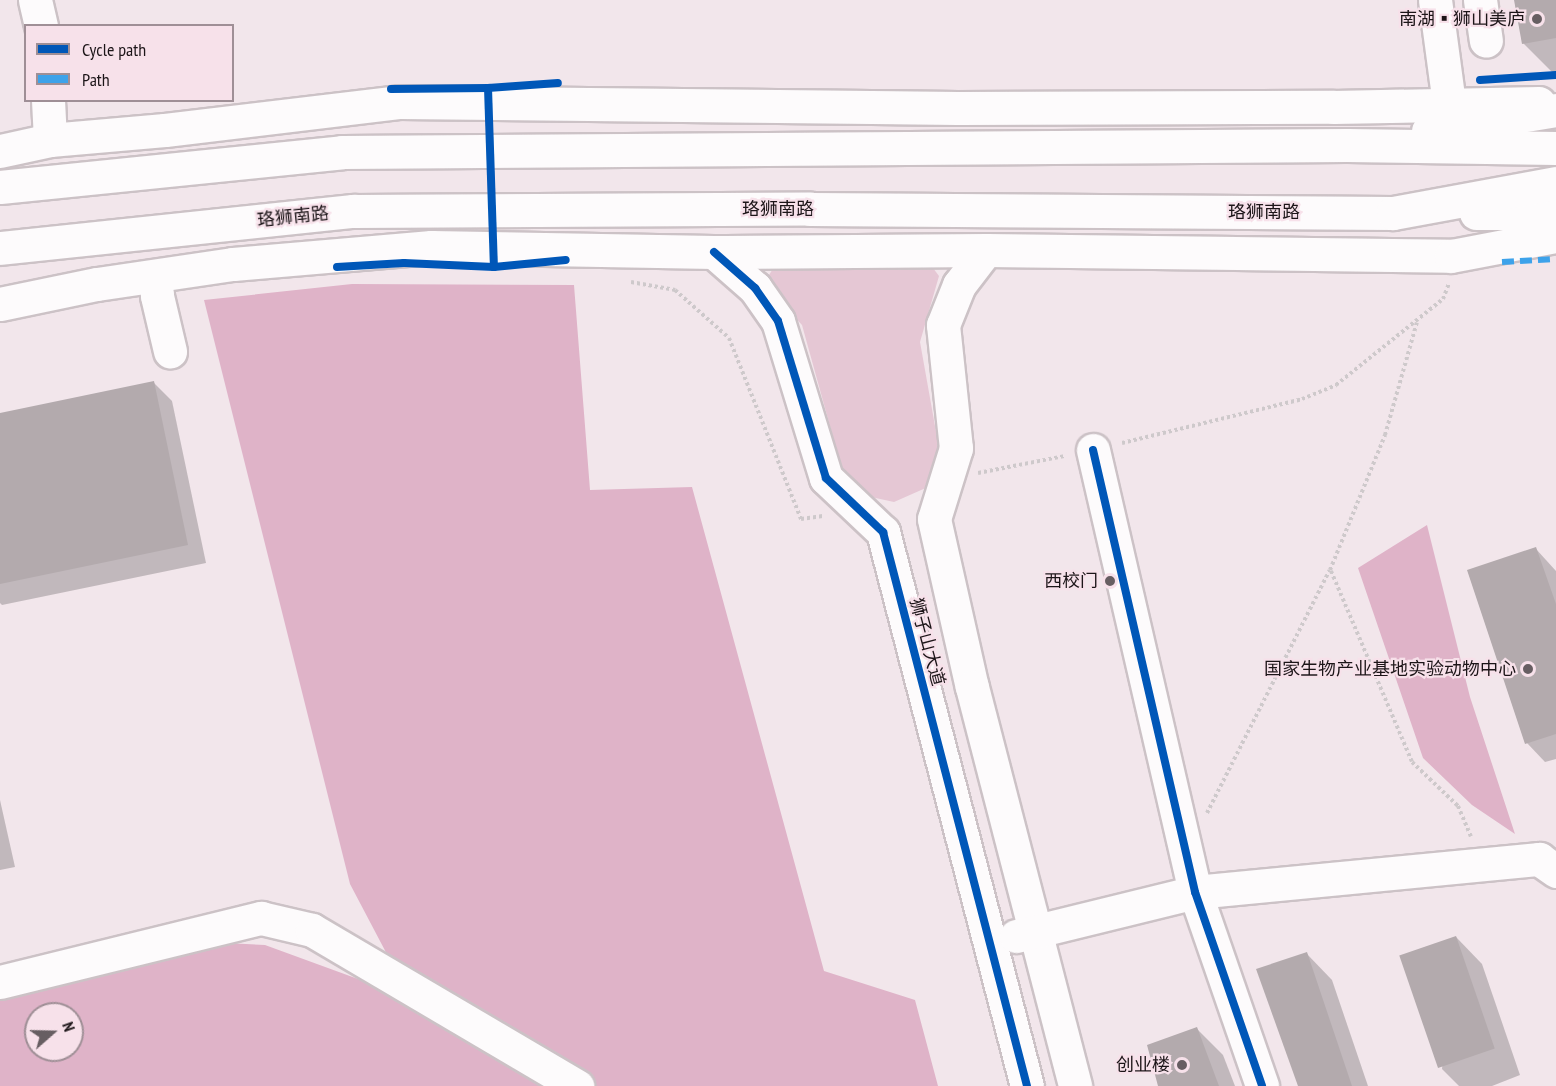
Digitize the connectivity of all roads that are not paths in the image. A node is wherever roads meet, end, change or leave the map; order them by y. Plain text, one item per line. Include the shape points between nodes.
1 (35, 0) edge
2 (1434, 0) edge
3 (1480, 0) edge
4 (41, 24) edge
5 (1486, 41) dead end
6 (48, 102) edge
7 (1556, 103) edge
8 (1449, 104) junction
9 (1556, 110) edge
10 (50, 140) junction
11 (1347, 145) junction
12 (1554, 148) edge
13 (0, 151) edge
14 (1556, 183) edge
15 (0, 187) edge
16 (1393, 213) junction
17 (1556, 213) edge
18 (1556, 236) edge
19 (0, 248) edge
20 (986, 250) junction
21 (714, 252) junction
22 (155, 276) junction
23 (0, 304) edge
24 (170, 351) dead end
25 (1093, 450) dead end
26 (1556, 871) edge
27 (1195, 892) junction
28 (1037, 931) junction
29 (990, 943) junction
30 (0, 982) edge
31 (577, 1086) edge
32 (1027, 1086) edge
33 (1076, 1086) edge
34 (1262, 1086) edge

1 - 4 main road
2 - 8 main road
3 - 5 main road
6 - 10 main road
7 - 8 main road
8 - 10 main road via 958,108 400,102
9 - 11 main road
10 - 13 main road
11 - 12 main road
11 - 15 main road via 342,152
14 - 16 main road, 珞狮南路
16 - 17 main road
16 - 19 main road, 珞狮南路 via 353,211
18 - 20 main road via 1451,256
20 - 21 main road
20 - 28 main road, 狮子山大道 via 959,285 943,325 956,448 934,519 972,687
21 - 22 main road via 431,247 233,264
21 - 29 main road, 狮子山大道 via 755,288 778,321 826,478 882,532
22 - 23 main road
22 - 24 main road
25 - 27 main road
26 - 27 main road via 1539,859
27 - 28 main road
27 - 34 main road
28 - 29 main road
28 - 33 main road, 狮子山大道
29 - 32 main road, 狮子山大道
30 - 31 main road via 261,918 312,930

